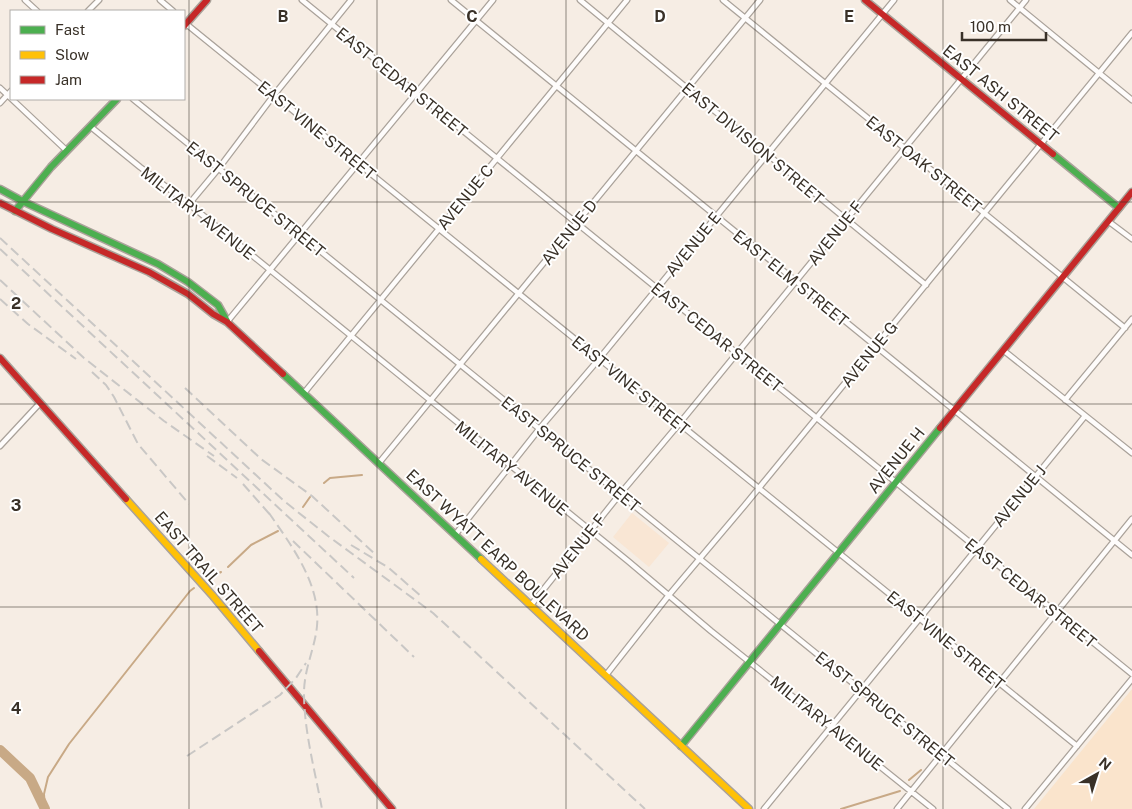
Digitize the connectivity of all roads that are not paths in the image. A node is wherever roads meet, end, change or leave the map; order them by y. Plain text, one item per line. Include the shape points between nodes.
1 (25, 0) edge
2 (99, 0) edge
3 (160, 0) edge
4 (207, 0) edge
5 (302, 0) edge
6 (352, 0) edge
7 (451, 0) edge
8 (493, 0) edge
9 (580, 0) edge
10 (627, 0) edge
11 (722, 0) edge
12 (760, 0) edge
13 (865, 0) edge
14 (894, 0) edge
15 (1010, 0) edge
16 (1026, 0) edge
17 (1020, 8) junction
18 (36, 10) edge
19 (89, 10) edge
20 (171, 10) edge
21 (882, 14) junction
22 (745, 18) junction
23 (476, 20) junction
24 (185, 23) edge
25 (608, 23) junction
26 (332, 24) junction
27 (185, 25) edge
28 (1132, 33) edge
29 (1099, 73) junction
30 (962, 79) junction
31 (825, 84) junction
32 (556, 86) junction
33 (0, 88) edge
34 (687, 88) junction
35 (10, 92) edge
36 (416, 93) junction
37 (7, 95) junction
38 (274, 95) junction
39 (10, 98) edge
40 (12, 100) edge
41 (116, 100) edge
42 (134, 100) edge
43 (1132, 100) edge
44 (0, 103) edge
45 (91, 127) junction
46 (1041, 144) junction
47 (905, 148) junction
48 (66, 150) junction
49 (636, 151) junction
50 (767, 154) junction
51 (497, 159) junction
52 (358, 163) junction
53 (219, 168) junction
54 (0, 189) edge
55 (1132, 192) edge
56 (22, 201) junction
57 (0, 202) edge
58 (189, 204) junction
59 (1119, 208) junction
60 (15, 211) junction
61 (984, 214) junction
62 (716, 216) junction
63 (846, 220) junction
64 (1108, 221) junction
65 (576, 223) junction
66 (439, 229) junction
67 (300, 234) junction
68 (1132, 239) edge
69 (270, 270) junction
70 (1063, 277) junction
71 (796, 281) junction
72 (926, 285) junction
73 (657, 289) junction
74 (518, 294) junction
75 (381, 300) junction
76 (1132, 319) edge
77 (227, 322) junction
78 (1125, 328) junction
79 (351, 336) junction
80 (876, 346) junction
81 (1003, 350) junction
82 (737, 353) junction
83 (0, 358) edge
84 (599, 359) junction
85 (460, 364) junction
86 (304, 393) junction
87 (1065, 400) junction
88 (430, 401) junction
89 (40, 403) junction
90 (954, 410) junction
91 (1085, 416) junction
92 (817, 418) junction
93 (679, 424) junction
94 (540, 428) junction
95 (0, 446) edge
96 (1132, 453) edge
97 (379, 463) junction
98 (509, 466) junction
99 (1035, 476) junction
100 (896, 482) junction
101 (759, 489) junction
102 (620, 494) junction
103 (1132, 519) edge
104 (590, 530) junction
105 (455, 535) junction
106 (1114, 541) junction
107 (977, 548) junction
108 (838, 553) junction
109 (1132, 555) edge
110 (700, 558) junction
111 (669, 595) junction
112 (531, 605) junction
113 (1056, 612) junction
114 (919, 619) junction
115 (780, 624) junction
116 (750, 661) junction
117 (1132, 674) edge
118 (606, 675) junction
119 (1132, 679) edge
120 (998, 683) junction
121 (861, 690) junction
122 (831, 727) junction
123 (682, 746) junction
124 (1076, 746) junction
125 (941, 755) junction
126 (912, 792) junction
127 (392, 809) edge
128 (750, 809) edge
129 (764, 809) edge
130 (897, 809) edge
131 (933, 809) edge
132 (1008, 809) edge
133 (1025, 809) edge

1 - 18 street
2 - 19 street
3 - 20 street
4 - 24 main road
5 - 26 street, EAST CEDAR STREET
6 - 26 street
7 - 23 street, EAST ELM STREET
8 - 23 street
9 - 25 street, EAST DIVISION STREET
10 - 25 street, AVENUE C
11 - 22 street, EAST OAK STREET
12 - 22 street, AVENUE D
13 - 21 main road, EAST ASH STREET
14 - 21 street, AVENUE E
15 - 17 street
16 - 17 street, AVENUE F
17 - 29 street
17 - 30 street, AVENUE F
21 - 30 main road, EAST ASH STREET
21 - 31 street, AVENUE E
22 - 31 street, EAST OAK STREET
22 - 34 street, AVENUE D
23 - 32 street, EAST ELM STREET
23 - 36 street
25 - 32 street, AVENUE C
25 - 34 street, EAST DIVISION STREET
26 - 36 street, EAST CEDAR STREET
26 - 38 street
27 - 38 street, EAST VINE STREET
28 - 29 street, AVENUE G
29 - 43 street
29 - 46 street, AVENUE G
30 - 46 main road, EAST ASH STREET
30 - 47 street, AVENUE F
31 - 47 street, EAST OAK STREET
31 - 50 street, AVENUE E
32 - 49 street, EAST ELM STREET
32 - 51 street, AVENUE C
33 - 37 street
34 - 49 street, AVENUE D
34 - 50 street, EAST DIVISION STREET
35 - 37 street
36 - 51 street, EAST CEDAR STREET
36 - 52 street
37 - 39 street
37 - 44 street
38 - 52 street, EAST VINE STREET
38 - 53 street
40 - 48 street
41 - 45 main road
42 - 53 street, EAST SPRUCE STREET
45 - 48 main road
45 - 58 street, MILITARY AVENUE
46 - 59 main road, EAST ASH STREET
46 - 61 street, AVENUE G
47 - 61 street, EAST OAK STREET
47 - 63 street, AVENUE F
48 - 56 main road
49 - 62 street, EAST ELM STREET
49 - 65 street, AVENUE D
50 - 62 street, AVENUE E
50 - 63 street, EAST DIVISION STREET
51 - 65 street, EAST CEDAR STREET
51 - 66 street, AVENUE C
52 - 66 street, EAST VINE STREET
52 - 67 street
53 - 58 street
53 - 67 street, EAST SPRUCE STREET
54 - 56 main road, EAST WYATT EARP BOULEVARD
55 - 59 main road, AVENUE H
56 - 60 main road
56 - 77 main road, EAST WYATT EARP BOULEVARD via 158,264 218,305
57 - 60 main road, EAST WYATT EARP BOULEVARD
58 - 69 street, MILITARY AVENUE
59 - 64 main road, AVENUE H
60 - 77 main road, EAST WYATT EARP BOULEVARD via 149,272 188,294
61 - 70 street, EAST OAK STREET
61 - 72 street, AVENUE G
62 - 71 street, EAST ELM STREET
62 - 73 street, AVENUE E
63 - 71 street, AVENUE F
63 - 72 street, EAST DIVISION STREET
64 - 68 street
64 - 70 main road, AVENUE H
65 - 73 street, EAST CEDAR STREET
65 - 74 street, AVENUE D
66 - 74 street, EAST VINE STREET
66 - 75 street, AVENUE C
67 - 69 street
67 - 75 street, EAST SPRUCE STREET
69 - 77 street
69 - 79 street, MILITARY AVENUE
70 - 78 street, EAST OAK STREET
70 - 81 main road, AVENUE H
71 - 80 street, EAST ELM STREET
71 - 82 street, AVENUE F
72 - 80 street, AVENUE G
73 - 82 street, EAST CEDAR STREET
73 - 84 street, AVENUE E
74 - 84 street, EAST VINE STREET
74 - 85 street, AVENUE D
75 - 79 street, AVENUE C
75 - 85 street, EAST SPRUCE STREET
76 - 78 street
77 - 86 main road, EAST WYATT EARP BOULEVARD
78 - 87 street
79 - 86 street, AVENUE C
79 - 88 street, MILITARY AVENUE
80 - 90 street, EAST ELM STREET
80 - 92 street, AVENUE G
81 - 87 street
81 - 90 main road, AVENUE H
82 - 92 street, EAST CEDAR STREET
82 - 93 street, AVENUE F
83 - 89 main road, EAST TRAIL STREET
84 - 93 street, EAST VINE STREET
84 - 94 street, AVENUE E
85 - 88 street, AVENUE D
85 - 94 street, EAST SPRUCE STREET
86 - 97 main road, EAST WYATT EARP BOULEVARD
87 - 91 street
88 - 97 street, AVENUE D
88 - 98 street, MILITARY AVENUE
89 - 95 street
89 - 127 main road, EAST TRAIL STREET via 206,589
90 - 99 street, EAST ELM STREET
90 - 100 main road, AVENUE H
91 - 96 street
91 - 99 street, AVENUE J
92 - 100 street, EAST CEDAR STREET
92 - 101 street, AVENUE G
93 - 101 street, EAST VINE STREET
93 - 102 street, AVENUE F
94 - 98 street, AVENUE E
94 - 102 street, EAST SPRUCE STREET
97 - 105 main road, EAST WYATT EARP BOULEVARD
98 - 104 street, MILITARY AVENUE
98 - 105 street, AVENUE E
99 - 106 street, EAST ELM STREET
99 - 107 street, AVENUE J
100 - 107 street, EAST CEDAR STREET
100 - 108 main road, AVENUE H
101 - 108 street, EAST VINE STREET
101 - 110 street, AVENUE G
102 - 104 street, AVENUE F
102 - 110 street, EAST SPRUCE STREET
103 - 106 street
104 - 111 street, MILITARY AVENUE
104 - 112 street, AVENUE F
105 - 112 main road, EAST WYATT EARP BOULEVARD
106 - 109 street, EAST ELM STREET
106 - 113 street
107 - 113 street, EAST CEDAR STREET
107 - 114 street, AVENUE J
108 - 114 street, EAST VINE STREET
108 - 115 main road, AVENUE H
110 - 111 street, AVENUE G
110 - 115 street, EAST SPRUCE STREET
111 - 116 street, MILITARY AVENUE
111 - 118 street, AVENUE G
112 - 118 main road, EAST WYATT EARP BOULEVARD
113 - 117 street, EAST CEDAR STREET
113 - 120 street
114 - 120 street, EAST VINE STREET
114 - 121 street, AVENUE J
115 - 116 main road, AVENUE H
115 - 121 street, EAST SPRUCE STREET
116 - 122 street, MILITARY AVENUE
116 - 123 main road, AVENUE H
118 - 123 main road, EAST WYATT EARP BOULEVARD
119 - 124 street
120 - 124 street, EAST VINE STREET
120 - 125 street
121 - 122 street, AVENUE J
121 - 125 street, EAST SPRUCE STREET
122 - 126 street, MILITARY AVENUE
122 - 129 street, AVENUE J
123 - 128 main road, EAST WYATT EARP BOULEVARD
124 - 133 street
125 - 126 street
125 - 132 street, EAST SPRUCE STREET
126 - 130 street
126 - 131 street, MILITARY AVENUE

